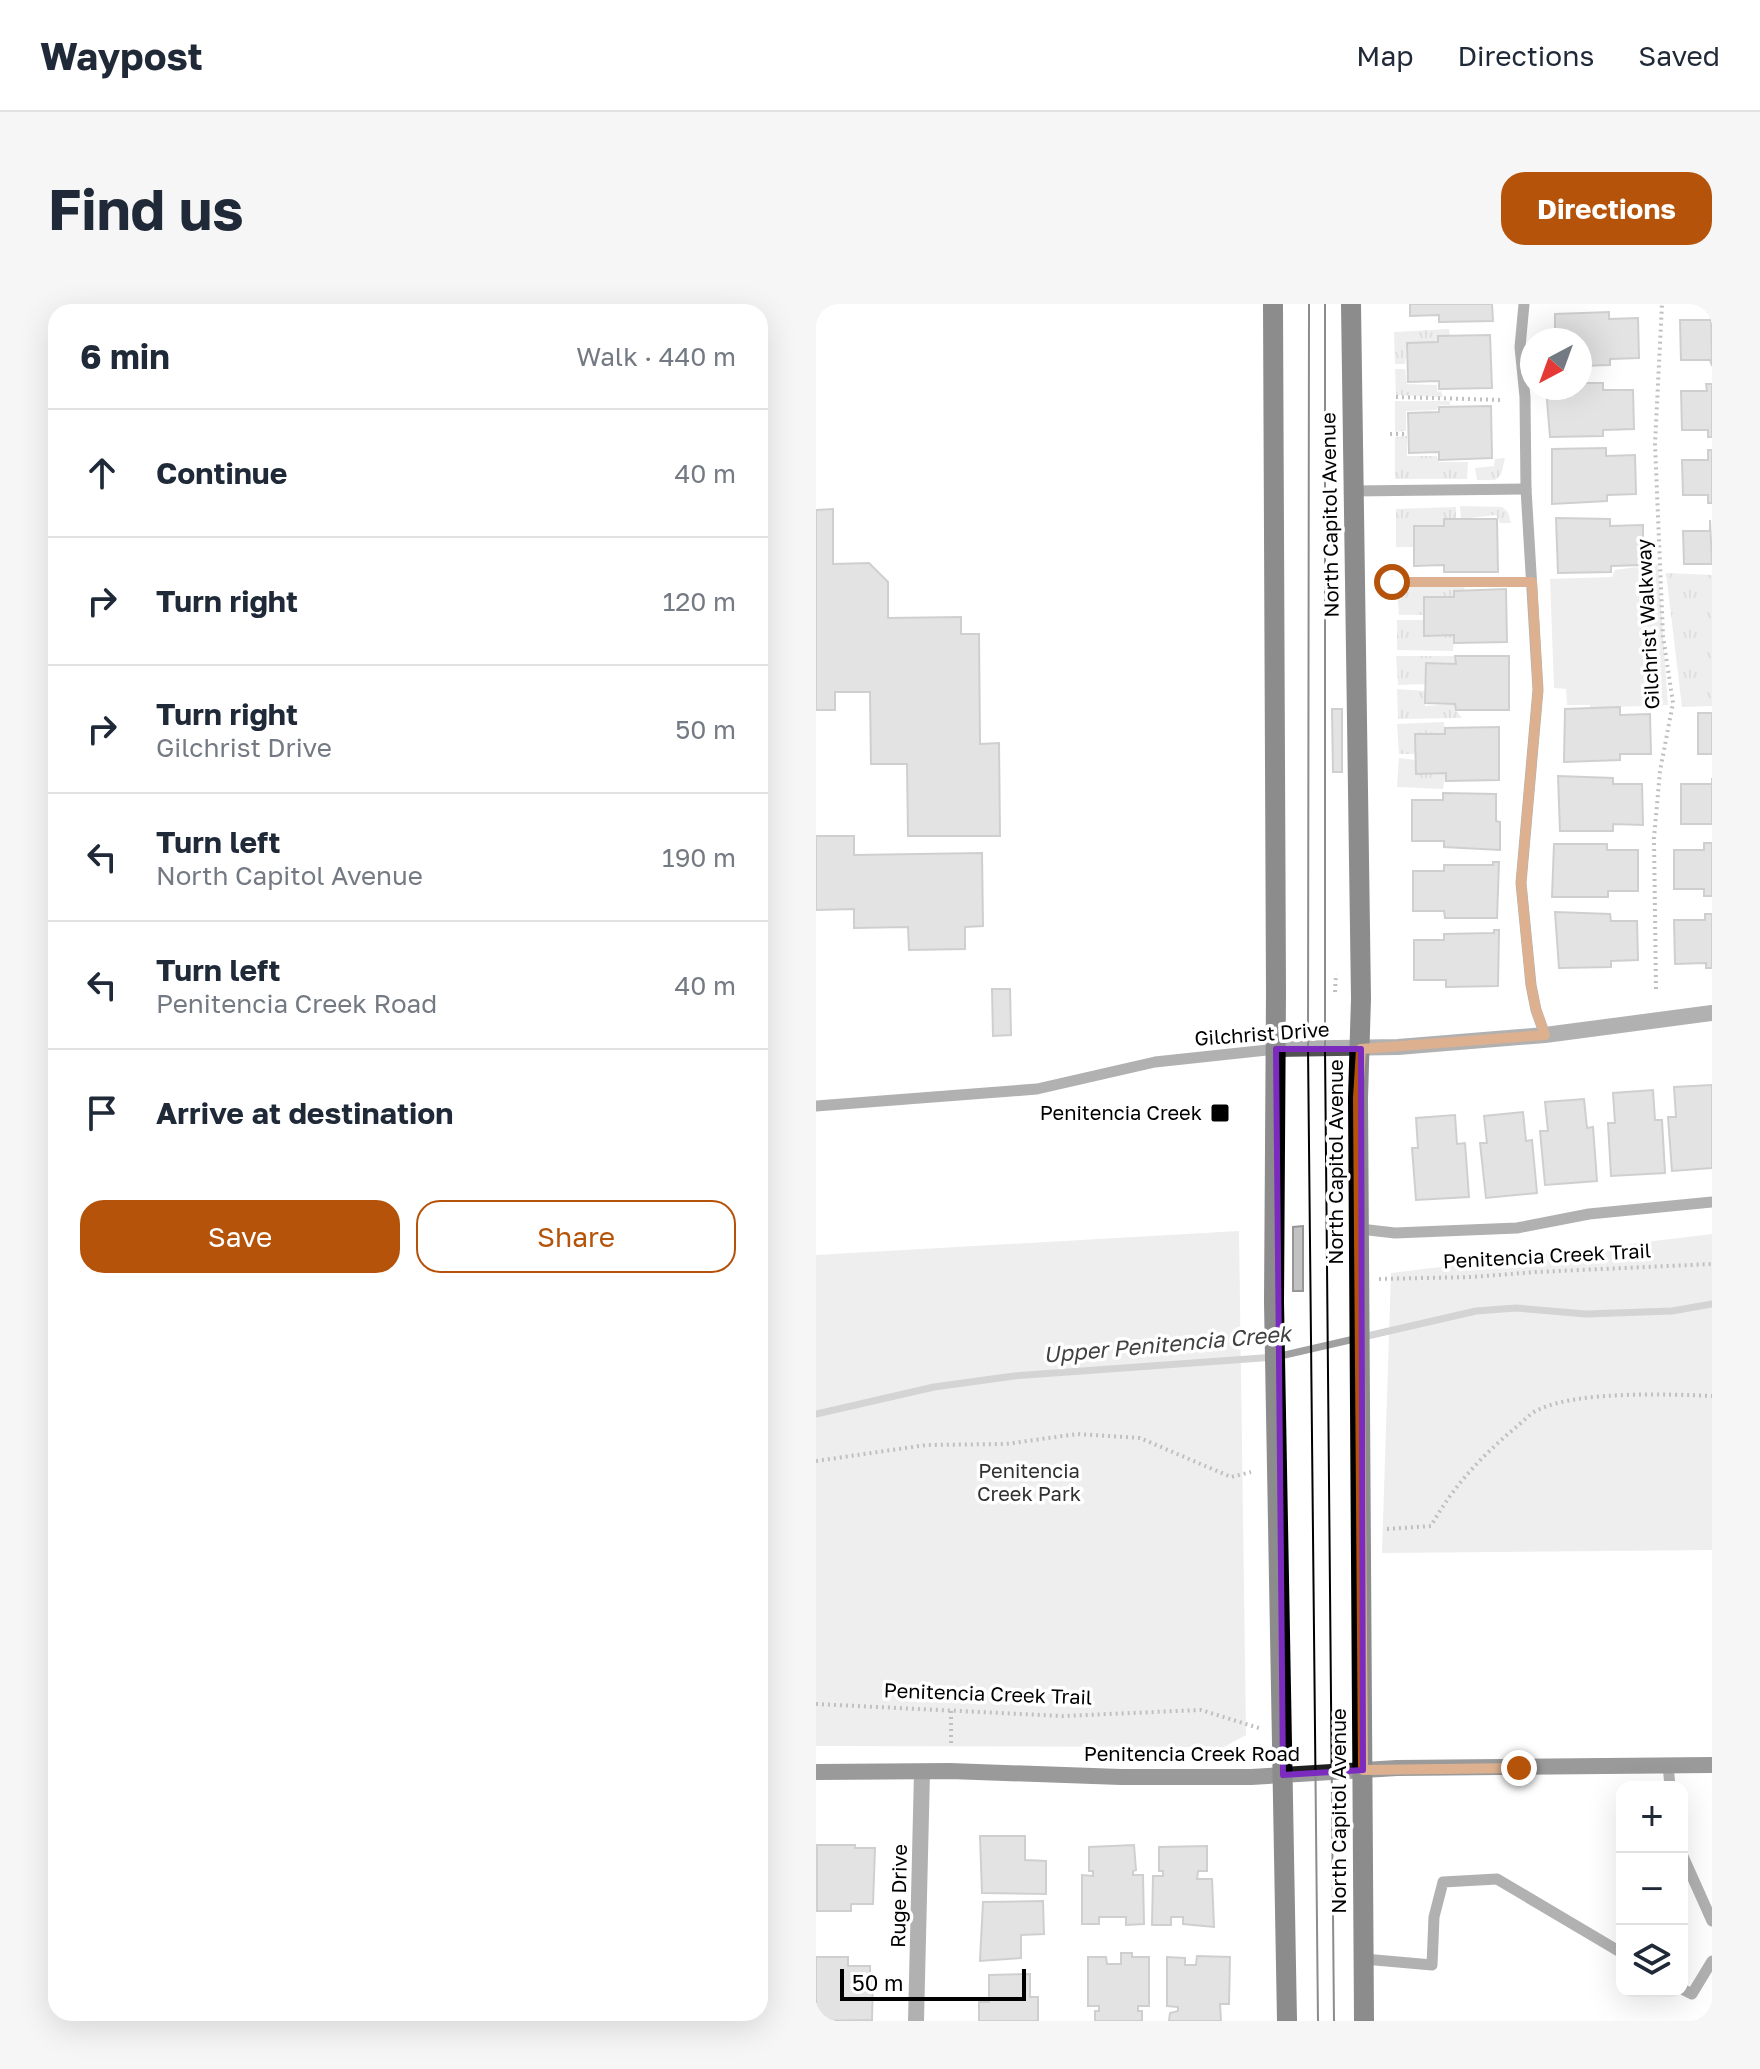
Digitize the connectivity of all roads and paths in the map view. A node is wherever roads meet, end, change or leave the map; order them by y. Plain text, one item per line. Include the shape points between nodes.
1 (1273, 304) edge
2 (1351, 304) edge
3 (1524, 304) edge
4 (1662, 304) edge
5 (1396, 397) dead end
6 (1502, 400) dead end
7 (1390, 434) dead end
8 (1406, 434) dead end
9 (1526, 489) junction
10 (1353, 491) junction
11 (1392, 582) dead end
12 (1532, 582) junction
13 (1656, 989) dead end
14 (1712, 1013) edge
15 (1545, 1035) junction
16 (1276, 1049) junction
17 (1361, 1049) junction
18 (816, 1106) edge
19 (1712, 1202) edge
20 (1360, 1229) junction
21 (1712, 1264) edge
22 (1384, 1279) dead end
23 (1712, 1396) edge
24 (816, 1461) edge
25 (1251, 1472) dead end
26 (1387, 1529) dead end
27 (816, 1704) edge
28 (951, 1709) junction
29 (1253, 1726) dead end
30 (951, 1743) dead end
31 (1668, 1764) junction
32 (1712, 1765) edge
33 (1363, 1770) junction
34 (816, 1772) edge
35 (922, 1772) junction
36 (1283, 1775) junction
37 (1669, 1781) edge
38 (1688, 1867) edge
39 (1712, 1921) edge
40 (1616, 1949) edge
41 (1364, 1959) junction
42 (1712, 1961) edge
43 (1688, 1992) edge
44 (916, 2021) edge
45 (1287, 2021) edge
46 (1364, 2021) edge

1 - 16 main road
2 - 10 main road, North Capitol Avenue
3 - 9 lane via 1520,347
4 - 13 path, Gilchrist Walkway via 1655,444 1663,636 1673,703 1654,838
5 - 6 path
7 - 8 path
9 - 10 lane
9 - 12 lane
10 - 17 main road, North Capitol Avenue
11 - 12 path
12 - 15 lane via 1538,690 1521,883 1531,985
14 - 15 street, Gilchrist Drive
15 - 17 street, Gilchrist Drive
16 - 17 street, Gilchrist Drive
16 - 18 lane, Gilchrist Drive via 1155,1062 1037,1089
16 - 36 main road via 1274,1302
17 - 20 main road, North Capitol Avenue
19 - 20 lane via 1589,1214 1517,1228 1395,1233
20 - 33 main road, North Capitol Avenue
21 - 22 path, Penitencia Creek Trail
23 - 26 path via 1575,1399 1538,1409 1450,1492 1431,1526
24 - 25 path via 926,1445 1006,1444 1077,1434 1140,1438 1231,1477
27 - 28 path, Penitencia Creek Trail
28 - 29 path, Penitencia Creek Trail via 1062,1716 1201,1710
28 - 30 path
31 - 32 street, Penitencia Creek Road
31 - 33 street, Penitencia Creek Road
31 - 37 lane
33 - 36 street, Penitencia Creek Road
33 - 41 main road, North Capitol Avenue
34 - 35 street, Penitencia Creek Road
35 - 36 street, Penitencia Creek Road
35 - 44 street, Ruge Drive
36 - 45 main road
38 - 39 lane
40 - 41 lane via 1497,1879 1443,1882 1434,1917 1432,1965
41 - 46 main road, North Capitol Avenue
42 - 43 lane via 1692,1994

